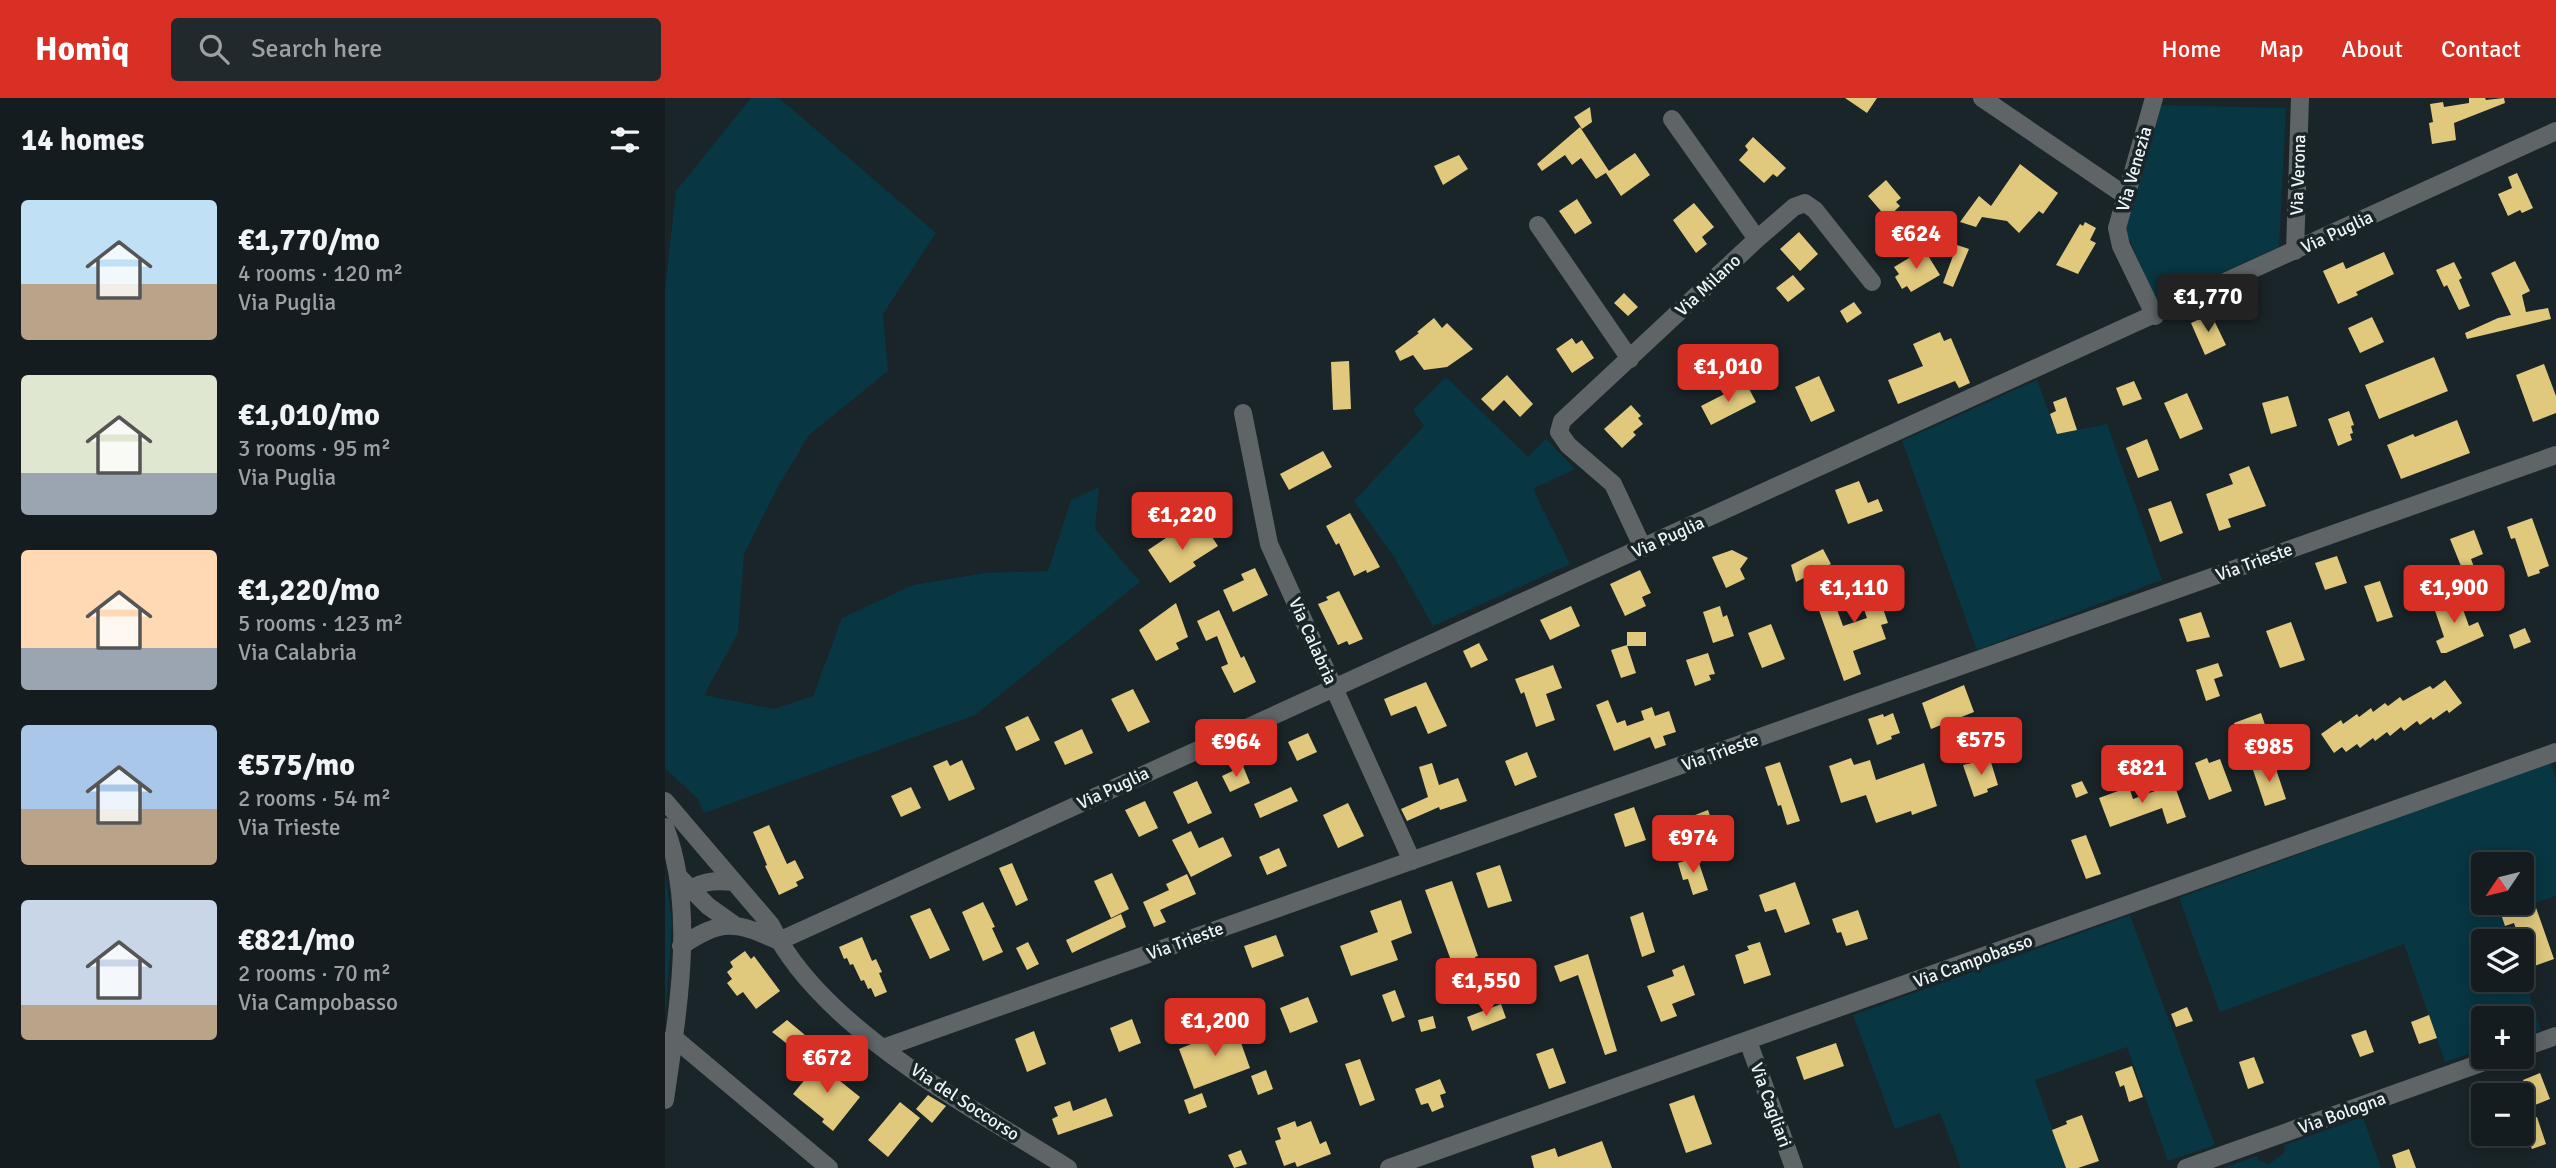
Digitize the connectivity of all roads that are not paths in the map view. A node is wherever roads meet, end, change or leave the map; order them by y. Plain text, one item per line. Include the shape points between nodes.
1 (1982, 98) edge
2 (2154, 98) edge
3 (2300, 98) edge
4 (1672, 119) dead end
5 (2556, 131) edge
6 (2126, 196) junction
7 (1538, 225) dead end
8 (1757, 239) junction
9 (2295, 251) junction
10 (1872, 282) dead end
11 (2155, 316) junction
12 (1630, 359) junction
13 (1243, 413) dead end
14 (2556, 455) edge
15 (1643, 548) junction
16 (1334, 687) junction
17 (2556, 752) edge
18 (665, 801) edge
19 (665, 827) edge
20 (1412, 860) junction
21 (734, 882) junction
22 (683, 887) junction
23 (737, 926) junction
24 (779, 941) junction
25 (681, 946) junction
26 (2556, 1036) edge
27 (669, 1040) edge
28 (1748, 1041) junction
29 (2534, 1044) edge
30 (883, 1048) junction
31 (2471, 1067) edge
32 (665, 1100) edge
33 (829, 1168) edge
34 (1068, 1168) edge
35 (1389, 1168) edge
36 (1794, 1168) edge
37 (2186, 1168) edge

1 - 6 street
2 - 6 street, Via Venezia
3 - 9 street, Via Verona
4 - 8 street
5 - 9 street, Via Puglia
6 - 11 street, Via Venezia via 2117,237
7 - 12 street
8 - 10 street, Via Milano via 1805,203
8 - 12 street, Via Milano
9 - 11 street, Via Puglia
11 - 15 street, Via Puglia
12 - 15 street, Via Milano via 1562,421 1559,432 1613,484
13 - 16 street, Via Calabria via 1269,544
14 - 20 street, Via Trieste
15 - 16 street, Via Puglia
16 - 20 street, Via Calabria
16 - 24 street, Via Puglia
17 - 28 street, Via Campobasso
18 - 21 street, Via del Soccorso
19 - 22 street
20 - 30 street, Via Trieste
21 - 22 street via 715,880
21 - 24 street, Via del Soccorso
22 - 23 street
22 - 25 street
23 - 24 street
23 - 25 street via 718,925
24 - 30 street, Via del Soccorso via 843,1016
25 - 27 street
26 - 29 street
27 - 32 street
27 - 33 street
28 - 35 street, Via Campobasso
28 - 36 street, Via Cagliari
30 - 34 street, Via del Soccorso
31 - 37 street, Via Bologna

